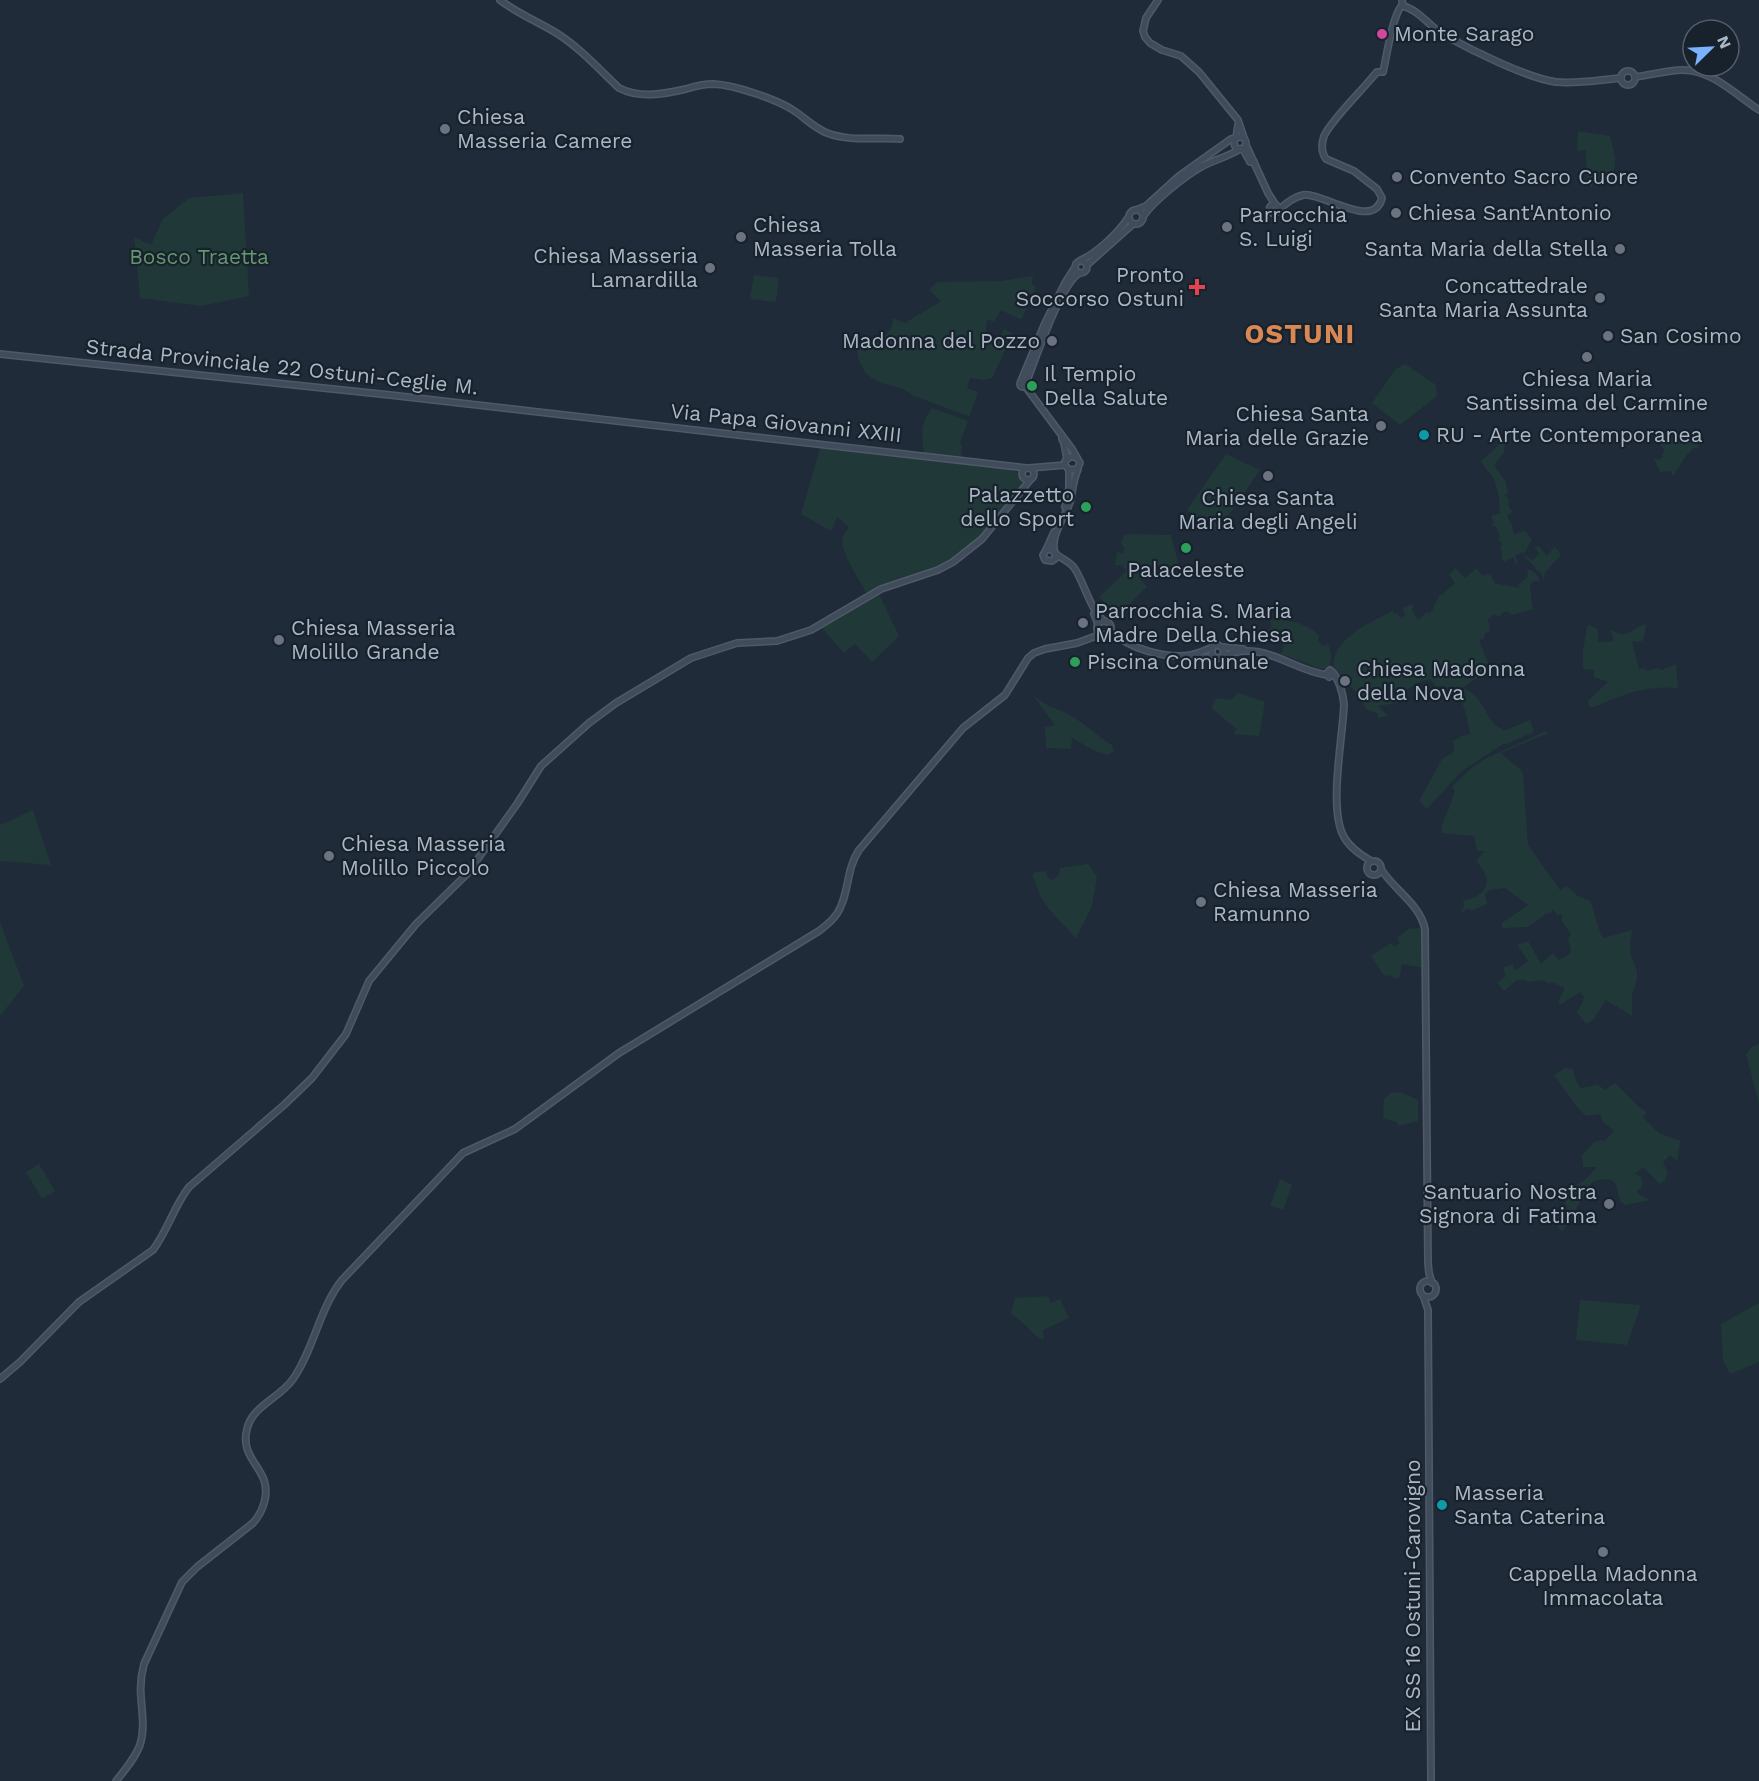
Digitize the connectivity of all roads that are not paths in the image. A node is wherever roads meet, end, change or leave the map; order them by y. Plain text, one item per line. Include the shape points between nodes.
1 (500, 0) edge
2 (1158, 0) edge
3 (1405, 4) edge
4 (1635, 77) junction
5 (1621, 78) junction
6 (1759, 110) edge
7 (1234, 116) junction
8 (1236, 138) junction
9 (1244, 138) junction
10 (900, 139) dead end
11 (1242, 148) junction
12 (1136, 210) junction
13 (1143, 217) junction
14 (1131, 221) junction
15 (1081, 260) junction
16 (1087, 265) junction
17 (1074, 268) junction
18 (1080, 273) junction
19 (0, 354) edge
20 (1024, 384) junction
21 (560, 415) joint
22 (1076, 457) junction
23 (1067, 465) junction
24 (1008, 466) junction
25 (1028, 468) junction
26 (1047, 468) junction
27 (1078, 468) junction
28 (1022, 476) junction
29 (1032, 478) junction
30 (1020, 492) junction
31 (1046, 550) junction
32 (1055, 553) junction
33 (1053, 561) junction
34 (1104, 621) junction
35 (1097, 626) junction
36 (1110, 630) junction
37 (1104, 635) junction
38 (1089, 638) junction
39 (1222, 647) junction
40 (1212, 649) junction
41 (1223, 656) junction
42 (1214, 657) junction
43 (1331, 674) junction
44 (1369, 863) junction
45 (1379, 872) junction
46 (1428, 1263) junction
47 (1432, 1283) junction
48 (1422, 1284) junction
49 (1434, 1294) junction
50 (1423, 1296) junction
51 (1428, 1310) junction
52 (0, 1379) edge
53 (116, 1781) edge
54 (1431, 1781) edge

1 - 10 main road via 578,48 624,90 648,95 703,84 723,85 784,105 819,130 837,136
2 - 7 main road via 1143,31 1150,43 1188,61
3 - 5 main road via 1442,34 1539,78 1566,82
3 - 11 main road via 1398,11 1383,72 1377,72 1329,128 1322,144 1326,159 1354,171 1377,189 1382,198 1380,205 1367,212 1309,195 1275,206 1254,162 1250,162
4 - 5 main road via 1627,71
4 - 5 main road via 1629,86
4 - 6 main road via 1684,70 1700,73
7 - 8 main road via 1238,126
7 - 9 main road
8 - 9 main road
8 - 11 main road via 1236,148
8 - 12 main road
9 - 11 main road
11 - 13 main road via 1200,168
12 - 13 main road
12 - 14 main road via 1131,212
13 - 14 main road via 1140,223
14 - 15 main road
14 - 16 main road
15 - 16 main road
15 - 17 main road via 1075,262
16 - 18 main road via 1086,271
17 - 18 main road
17 - 20 main road via 1045,323
18 - 20 main road via 1059,304
19 - 21 main road, Strada Provinciale 22 Ostuni-Ceglie M.
20 - 22 main road
20 - 23 main road via 1064,443
21 - 24 main road, Via Papa Giovanni XXIII
22 - 23 main road via 1070,457
22 - 27 main road
23 - 26 main road, Via Papa Giovanni XXIII
23 - 27 main road via 1074,471
23 - 31 main road via 1070,488
24 - 25 main road, Via Papa Giovanni XXIII
24 - 28 main road, Via Papa Giovanni XXIII
25 - 26 main road, Via Papa Giovanni XXIII
25 - 28 main road
25 - 29 main road via 1033,472
26 - 29 main road, Via Papa Giovanni XXIII
27 - 32 main road via 1053,544
28 - 29 main road
28 - 30 main road
29 - 30 main road, Via Papa Giovanni XXIII
30 - 52 main road, Via Papa Giovanni XXIII via 982,539 953,562 881,589 810,631 777,641 737,643 691,658 616,703 566,742 541,766 461,881 426,913 369,981 346,1034 312,1078 189,1187 153,1250 79,1302
31 - 32 main road
31 - 33 main road via 1045,560
32 - 33 main road
32 - 34 main road via 1074,567
33 - 35 main road via 1071,569
34 - 35 main road
34 - 36 main road
35 - 37 main road
35 - 38 main road
36 - 37 main road
36 - 40 main road via 1128,643 1157,653 1184,655
37 - 38 main road
37 - 42 main road via 1156,655 1179,659
38 - 53 main road via 1034,653 1005,695 963,728 859,850 842,904 830,923 599,1067 515,1129 463,1153 335,1288 296,1375 250,1420 246,1446 264,1481 265,1502 253,1523 192,1571 178,1589 142,1670 140,1745
39 - 40 main road via 1216,645
39 - 41 main road
39 - 43 main road via 1266,649
40 - 42 main road
41 - 42 main road
41 - 43 main road via 1264,652 1308,670
43 - 44 main road via 1342,691 1344,713 1338,775 1339,824 1350,846
44 - 45 main road via 1378,862
44 - 45 main road via 1367,872
45 - 46 main road via 1412,905 1425,929
46 - 47 main road
46 - 48 main road
47 - 48 main road
47 - 49 main road
48 - 50 main road
49 - 50 main road
49 - 51 main road
50 - 51 main road
51 - 54 main road, EX SS 16 Ostuni-Carovigno

